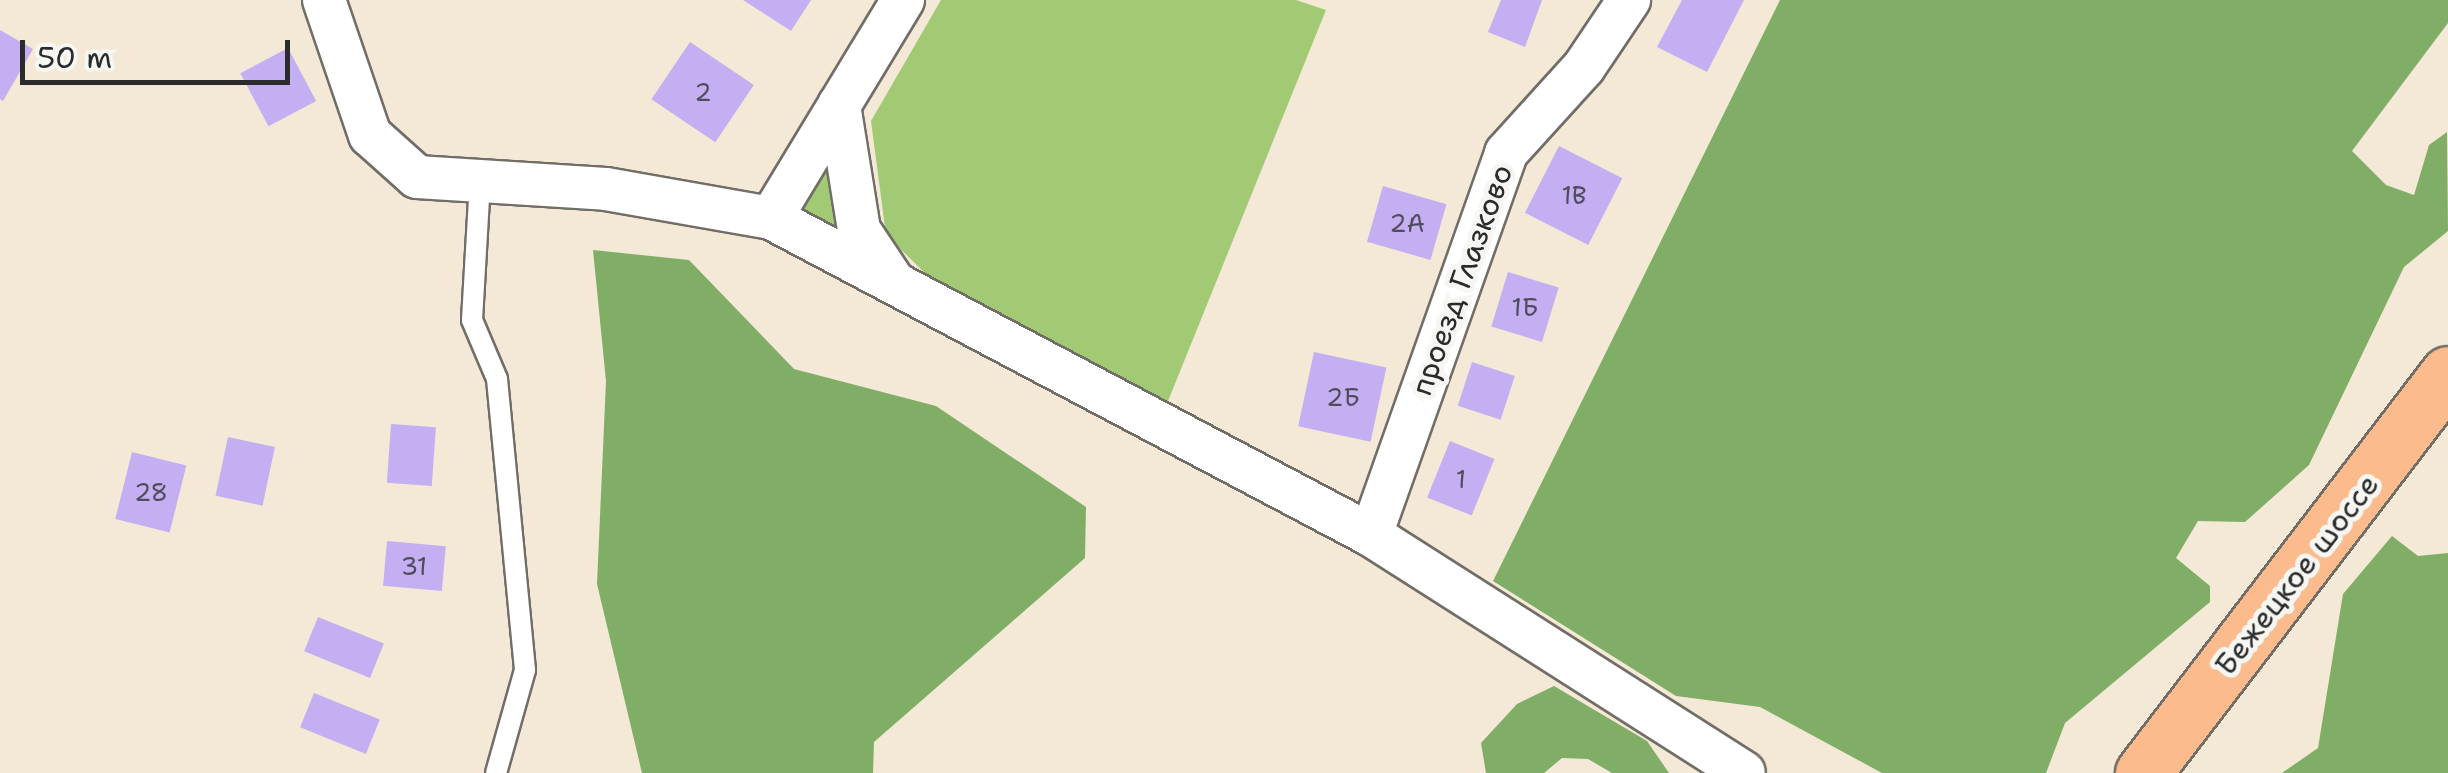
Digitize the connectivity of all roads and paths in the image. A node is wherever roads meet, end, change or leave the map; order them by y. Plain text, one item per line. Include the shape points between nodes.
1 (324, 0) edge
2 (903, 0) edge
3 (1629, 0) edge
4 (839, 105) junction
5 (480, 181) junction
6 (771, 218) junction
7 (896, 284) junction
8 (2448, 374) edge
9 (1371, 535) junction
10 (496, 773) edge
11 (1744, 773) edge
12 (2143, 773) edge

1 - 5 street via 370,135 416,177
2 - 4 street
3 - 9 street, проезд Глазково via 1584,67 1506,153
4 - 6 street
4 - 7 street via 859,230
5 - 6 street via 606,189
5 - 10 lane via 472,320 496,379 525,670
6 - 7 street
7 - 9 street
8 - 12 main road, Бежецкое шоссе
9 - 11 street

